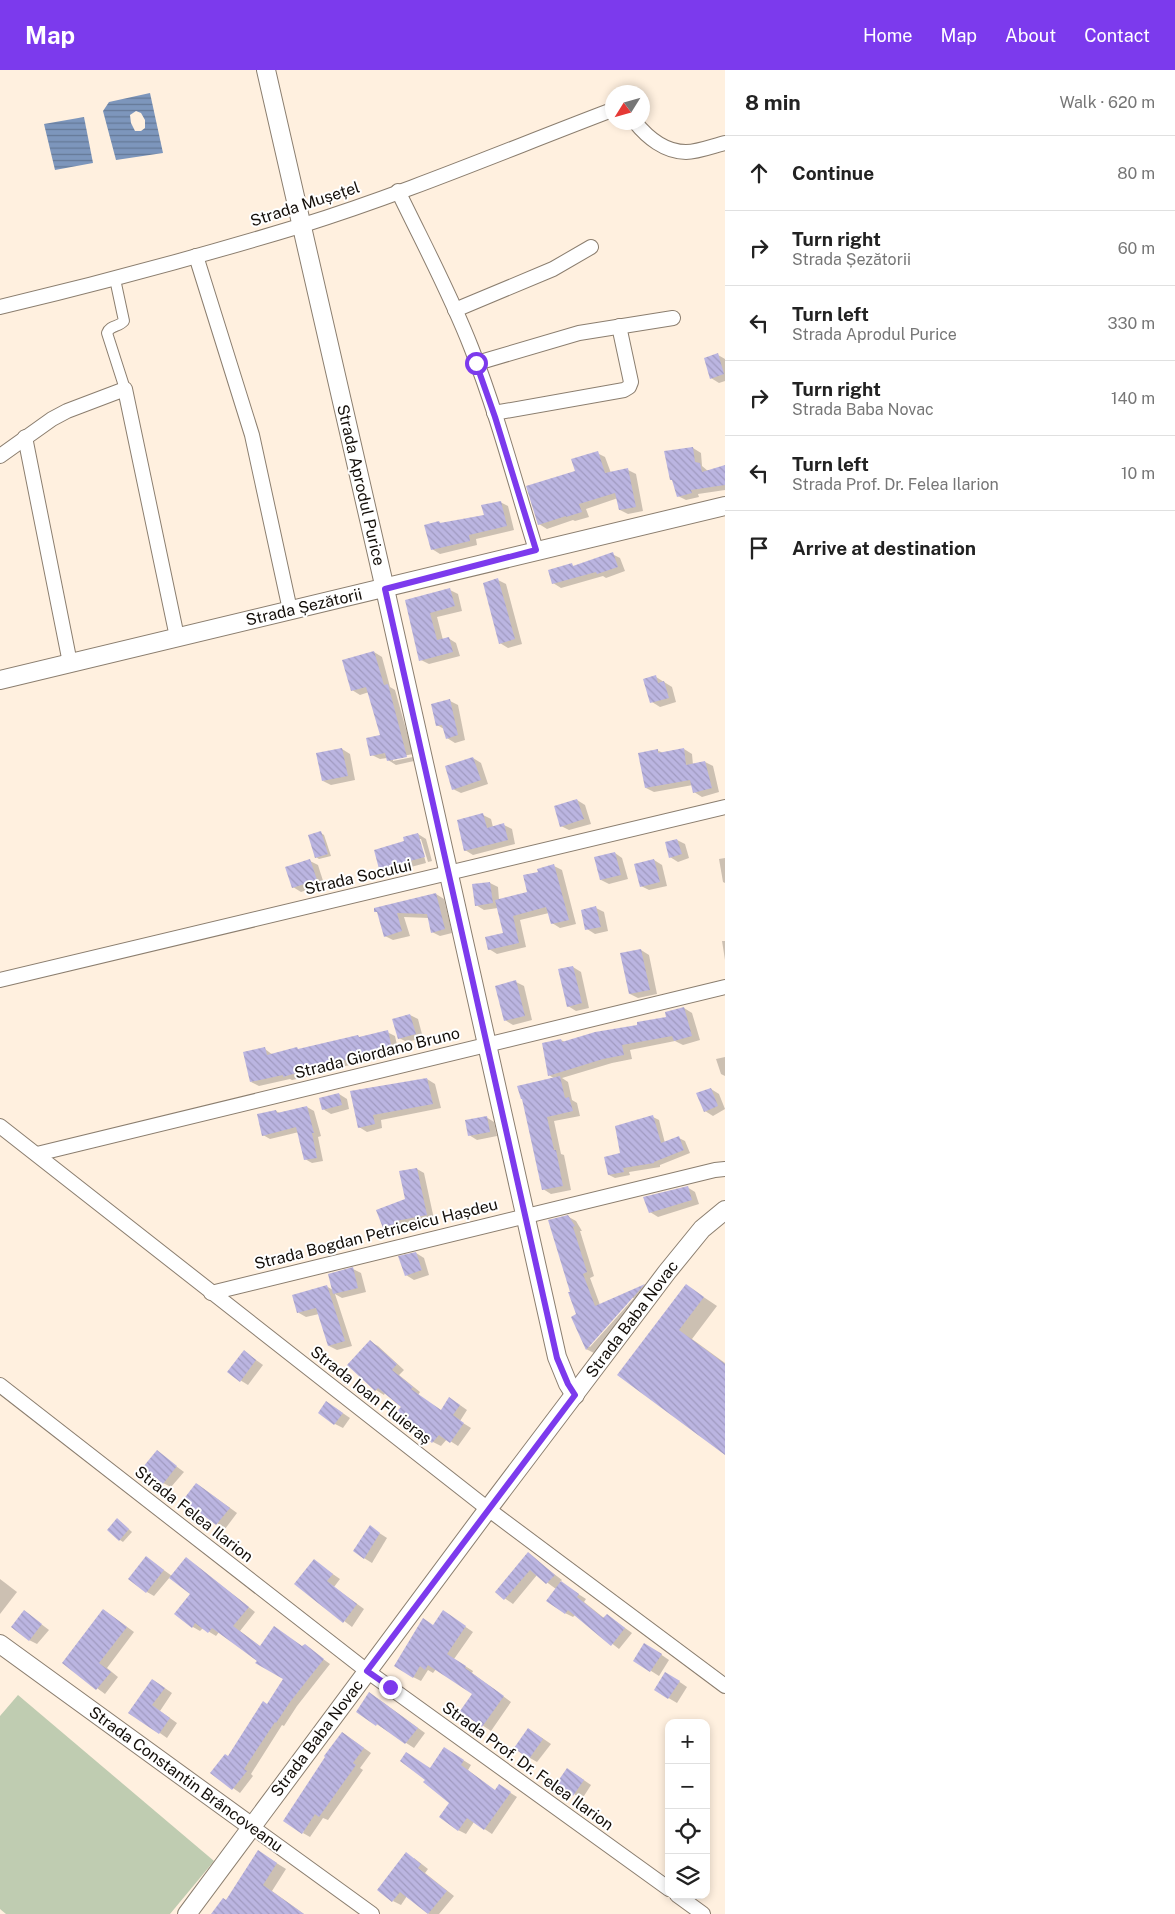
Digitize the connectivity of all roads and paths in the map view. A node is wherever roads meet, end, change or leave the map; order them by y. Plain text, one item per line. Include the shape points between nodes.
1 (266, 70) edge
2 (605, 113) edge
3 (641, 130) edge
4 (725, 143) edge
5 (398, 192) junction
6 (301, 225) junction
7 (591, 247) dead end
8 (196, 256) junction
9 (115, 279) junction
10 (0, 307) edge
11 (455, 310) junction
12 (673, 318) dead end
13 (619, 326) junction
14 (476, 363) junction
15 (125, 389) junction
16 (494, 414) junction
17 (25, 437) junction
18 (0, 456) edge
19 (725, 506) edge
20 (536, 550) junction
21 (385, 589) junction
22 (290, 610) junction
23 (177, 637) junction
24 (70, 663) junction
25 (0, 680) edge
26 (725, 807) edge
27 (448, 873) junction
28 (0, 980) edge
29 (725, 986) edge
30 (487, 1044) junction
31 (0, 1126) edge
32 (37, 1154) junction
33 (725, 1169) edge
34 (725, 1210) edge
35 (526, 1216) junction
36 (211, 1293) junction
37 (0, 1385) edge
38 (575, 1395) junction
39 (488, 1509) junction
40 (0, 1644) edge
41 (367, 1671) junction
42 (725, 1686) edge
43 (252, 1827) junction
44 (665, 1886) edge
45 (682, 1899) edge
46 (188, 1914) edge
47 (372, 1914) edge
48 (703, 1914) edge

1 - 6 street, Strada Aprodul Purice
2 - 5 street, Strada Mușețel
3 - 4 street via 671,150 686,152
5 - 6 street, Strada Mușețel
5 - 11 street
6 - 8 street, Strada Mușețel
6 - 21 street, Strada Aprodul Purice
7 - 11 street via 553,269
8 - 9 street, Strada Mușețel
8 - 22 street via 252,435
9 - 10 street, Strada Mușețel
9 - 15 street via 124,321 107,333
11 - 14 street
12 - 13 street
13 - 14 street via 579,333
13 - 16 street via 631,382 629,387
14 - 16 street
15 - 17 street via 67,411
15 - 23 street
16 - 20 street
17 - 18 street
17 - 24 street
19 - 20 street, Strada Șezătorii
20 - 21 street, Strada Șezătorii
21 - 22 street, Strada Șezătorii
21 - 27 street, Strada Aprodul Purice
22 - 23 street, Strada Șezătorii
23 - 24 street, Strada Șezătorii
24 - 25 street, Strada Șezătorii
26 - 27 street, Strada Socului
27 - 28 street, Strada Socului
27 - 30 street, Strada Aprodul Purice
29 - 30 street, Strada Giordano Bruno
30 - 32 street, Strada Giordano Bruno
30 - 35 street, Strada Aprodul Purice
31 - 32 street, Strada Ioan Fluieraș
32 - 36 street, Strada Ioan Fluieraș
33 - 35 street, Strada Bogdan Petriceicu Hașdeu
34 - 38 street, Strada Baba Novac via 686,1247
35 - 36 street, Strada Bogdan Petriceicu Hașdeu
35 - 38 street, Strada Aprodul Purice via 557,1358
36 - 39 street, Strada Ioan Fluieraș
37 - 41 street, Strada Felea Ilarion
38 - 39 street, Strada Baba Novac
39 - 41 street, Strada Baba Novac
39 - 42 street, Strada Ioan Fluieraș
40 - 43 street, Strada Constantin Brâncoveanu
41 - 43 street, Strada Baba Novac
41 - 44 street, Strada Prof. Dr. Felea Ilarion
43 - 46 street, Strada Baba Novac
43 - 47 street, Strada Constantin Brâncoveanu
45 - 48 street

